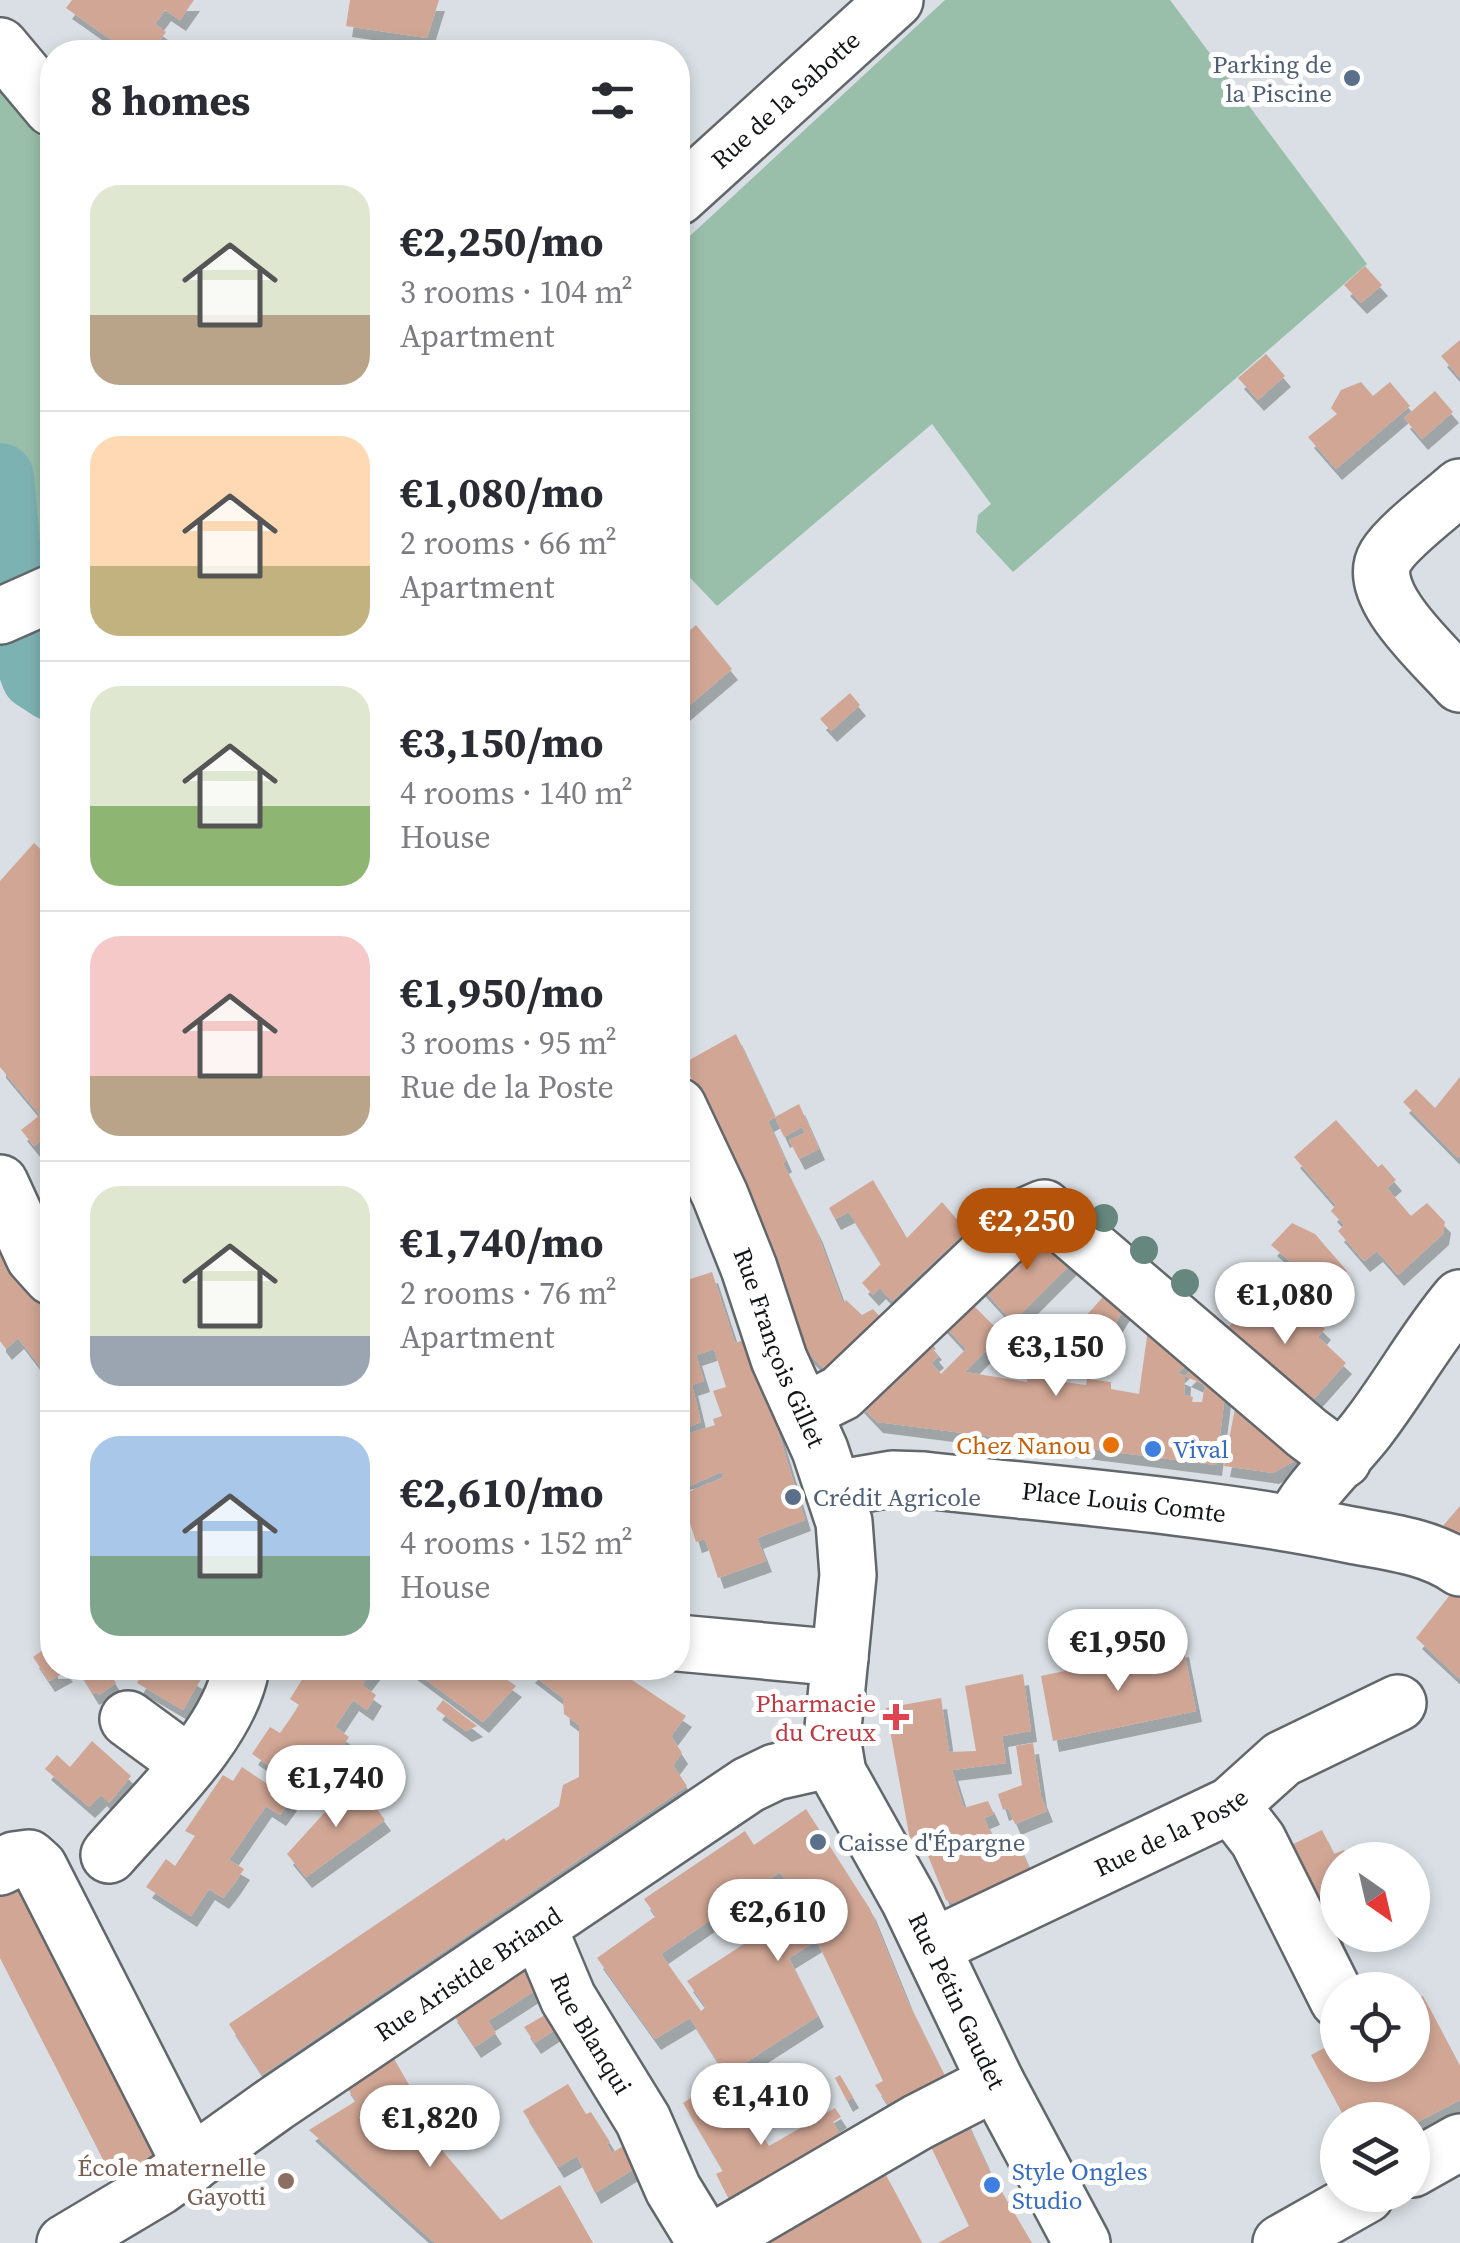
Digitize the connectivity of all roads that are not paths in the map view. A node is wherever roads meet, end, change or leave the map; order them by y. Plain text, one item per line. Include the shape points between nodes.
1 (895, 0) edge
2 (0, 46) edge
3 (40, 94) edge
4 (690, 187) edge
5 (1460, 487) edge
6 (40, 598) edge
7 (0, 616) edge
8 (1460, 684) edge
9 (690, 1131) edge
10 (5, 1205) edge
11 (40, 1263) edge
12 (1460, 1298) edge
13 (803, 1412) junction
14 (1343, 1460) junction
15 (834, 1489) junction
16 (1294, 1523) junction
17 (1460, 1568) edge
18 (690, 1644) edge
19 (840, 1658) junction
20 (238, 1680) edge
21 (1398, 1704) dead end
22 (128, 1719) dead end
23 (833, 1759) junction
24 (188, 1763) junction
25 (1231, 1804) junction
26 (110, 1855) dead end
27 (0, 1867) edge
28 (534, 1930) junction
29 (932, 1947) junction
30 (1324, 1972) edge
31 (996, 2082) junction
32 (1460, 2142) edge
33 (1430, 2159) edge
34 (190, 2165) junction
35 (1336, 2212) edge
36 (64, 2243) edge
37 (708, 2243) edge
38 (1082, 2243) edge
39 (1281, 2243) edge

1 - 4 street, Rue de la Sabotte
2 - 3 street
5 - 8 street via 1396,544 1380,572 1390,604
6 - 7 street
9 - 13 street, Rue François Gillet
10 - 11 street
12 - 14 street
13 - 14 street via 841,1393 1028,1215 1044,1208
13 - 15 street, Rue François Gillet
14 - 16 street
15 - 16 street, Place Louis Comte via 924,1480
15 - 19 street, Rue François Gillet via 848,1548
16 - 17 street, Place Louis Comte via 1428,1552
18 - 19 street
19 - 23 street, Rue François Gillet
20 - 24 street via 225,1714
21 - 25 street, Rue de la Poste via 1282,1759
22 - 24 street
23 - 28 street, Rue Aristide Briand via 748,1785
23 - 29 street, Rue Pétin Gaudet
24 - 26 street
25 - 29 street, Rue de la Poste
25 - 30 street via 1258,1840
27 - 34 street via 29,1858 39,1867
28 - 34 street, Rue Aristide Briand
28 - 37 street, Rue Blanqui via 643,2120 672,2189
29 - 31 street, Rue Pétin Gaudet
31 - 37 street
31 - 38 street, Rue Pétin Gaudet
32 - 33 street
34 - 36 street, Rue Aristide Briand
35 - 39 street

